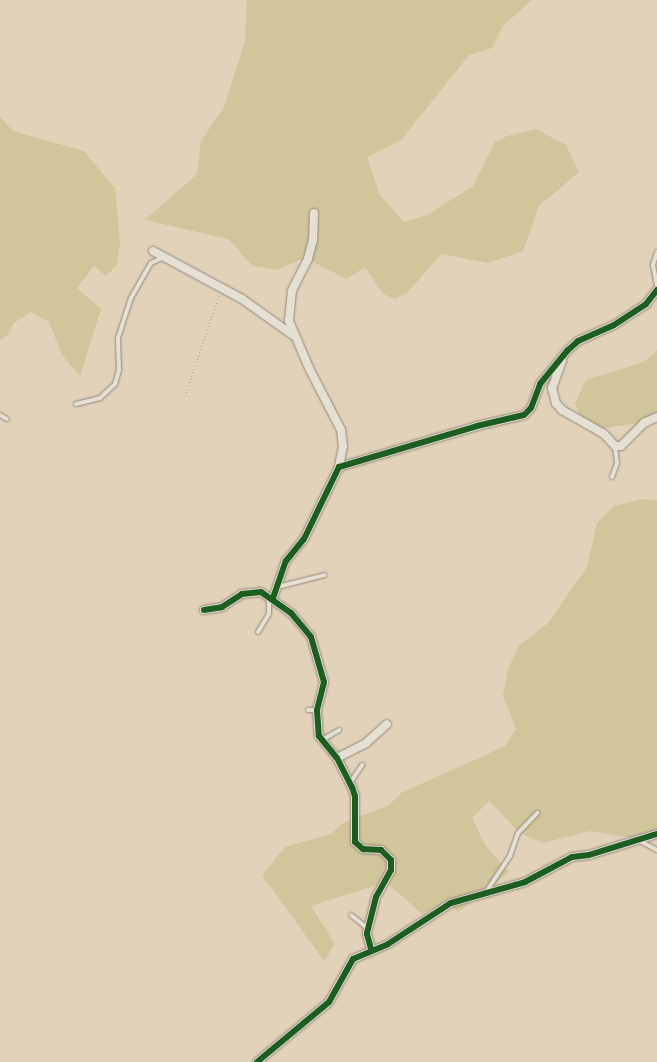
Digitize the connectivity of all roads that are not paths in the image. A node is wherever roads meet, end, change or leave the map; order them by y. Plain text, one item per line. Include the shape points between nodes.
1 (314, 213) dead end
2 (153, 251) dead end
3 (657, 252) edge
4 (164, 257) junction
5 (657, 286) edge
6 (657, 290) edge
7 (294, 336) junction
8 (567, 350) junction
9 (76, 404) dead end
10 (0, 415) edge
11 (657, 417) edge
12 (7, 419) dead end
13 (615, 446) junction
14 (339, 467) junction
15 (612, 477) dead end
16 (325, 575) dead end
17 (277, 587) junction
18 (271, 597) junction
19 (204, 610) dead end
20 (258, 632) dead end
21 (308, 710) dead end
22 (317, 710) junction
23 (387, 724) dead end
24 (339, 730) dead end
25 (322, 740) junction
26 (337, 758) junction
27 (362, 765) dead end
28 (350, 783) junction
29 (537, 813) dead end
30 (657, 834) edge
31 (638, 840) junction
32 (657, 850) edge
33 (486, 892) junction
34 (351, 915) dead end
35 (368, 930) junction
36 (371, 949) junction
37 (258, 1062) edge

1 - 7 street via 313,240 308,259 292,290 289,321
2 - 4 street
3 - 5 lane via 653,265
4 - 7 street via 221,288
4 - 9 lane via 151,263 131,298 117,344 119,370 115,384 100,398
6 - 8 street via 646,304 614,325 578,340
7 - 14 street via 341,430 343,446
8 - 13 street via 552,388 556,403 562,410 604,434
8 - 14 street via 540,384 531,408 524,415
10 - 12 lane
11 - 13 street via 644,423 621,446
13 - 15 lane via 617,463
14 - 17 street via 304,538 286,561
16 - 17 lane
17 - 18 street
18 - 19 street via 248,592 222,606
18 - 20 lane via 269,614
18 - 22 street via 291,613 311,638 324,682
21 - 22 lane
22 - 25 street
23 - 26 street via 366,743
24 - 25 lane
25 - 26 street
26 - 28 street
27 - 28 lane
28 - 35 street via 355,796 354,842 363,849 381,850 391,860 391,870 376,896
29 - 33 lane via 518,833 510,856
30 - 31 street
31 - 32 lane
31 - 33 street via 572,857 525,882
33 - 36 street via 450,902 388,944
34 - 35 lane
35 - 36 street
36 - 37 street via 352,958 329,1002

